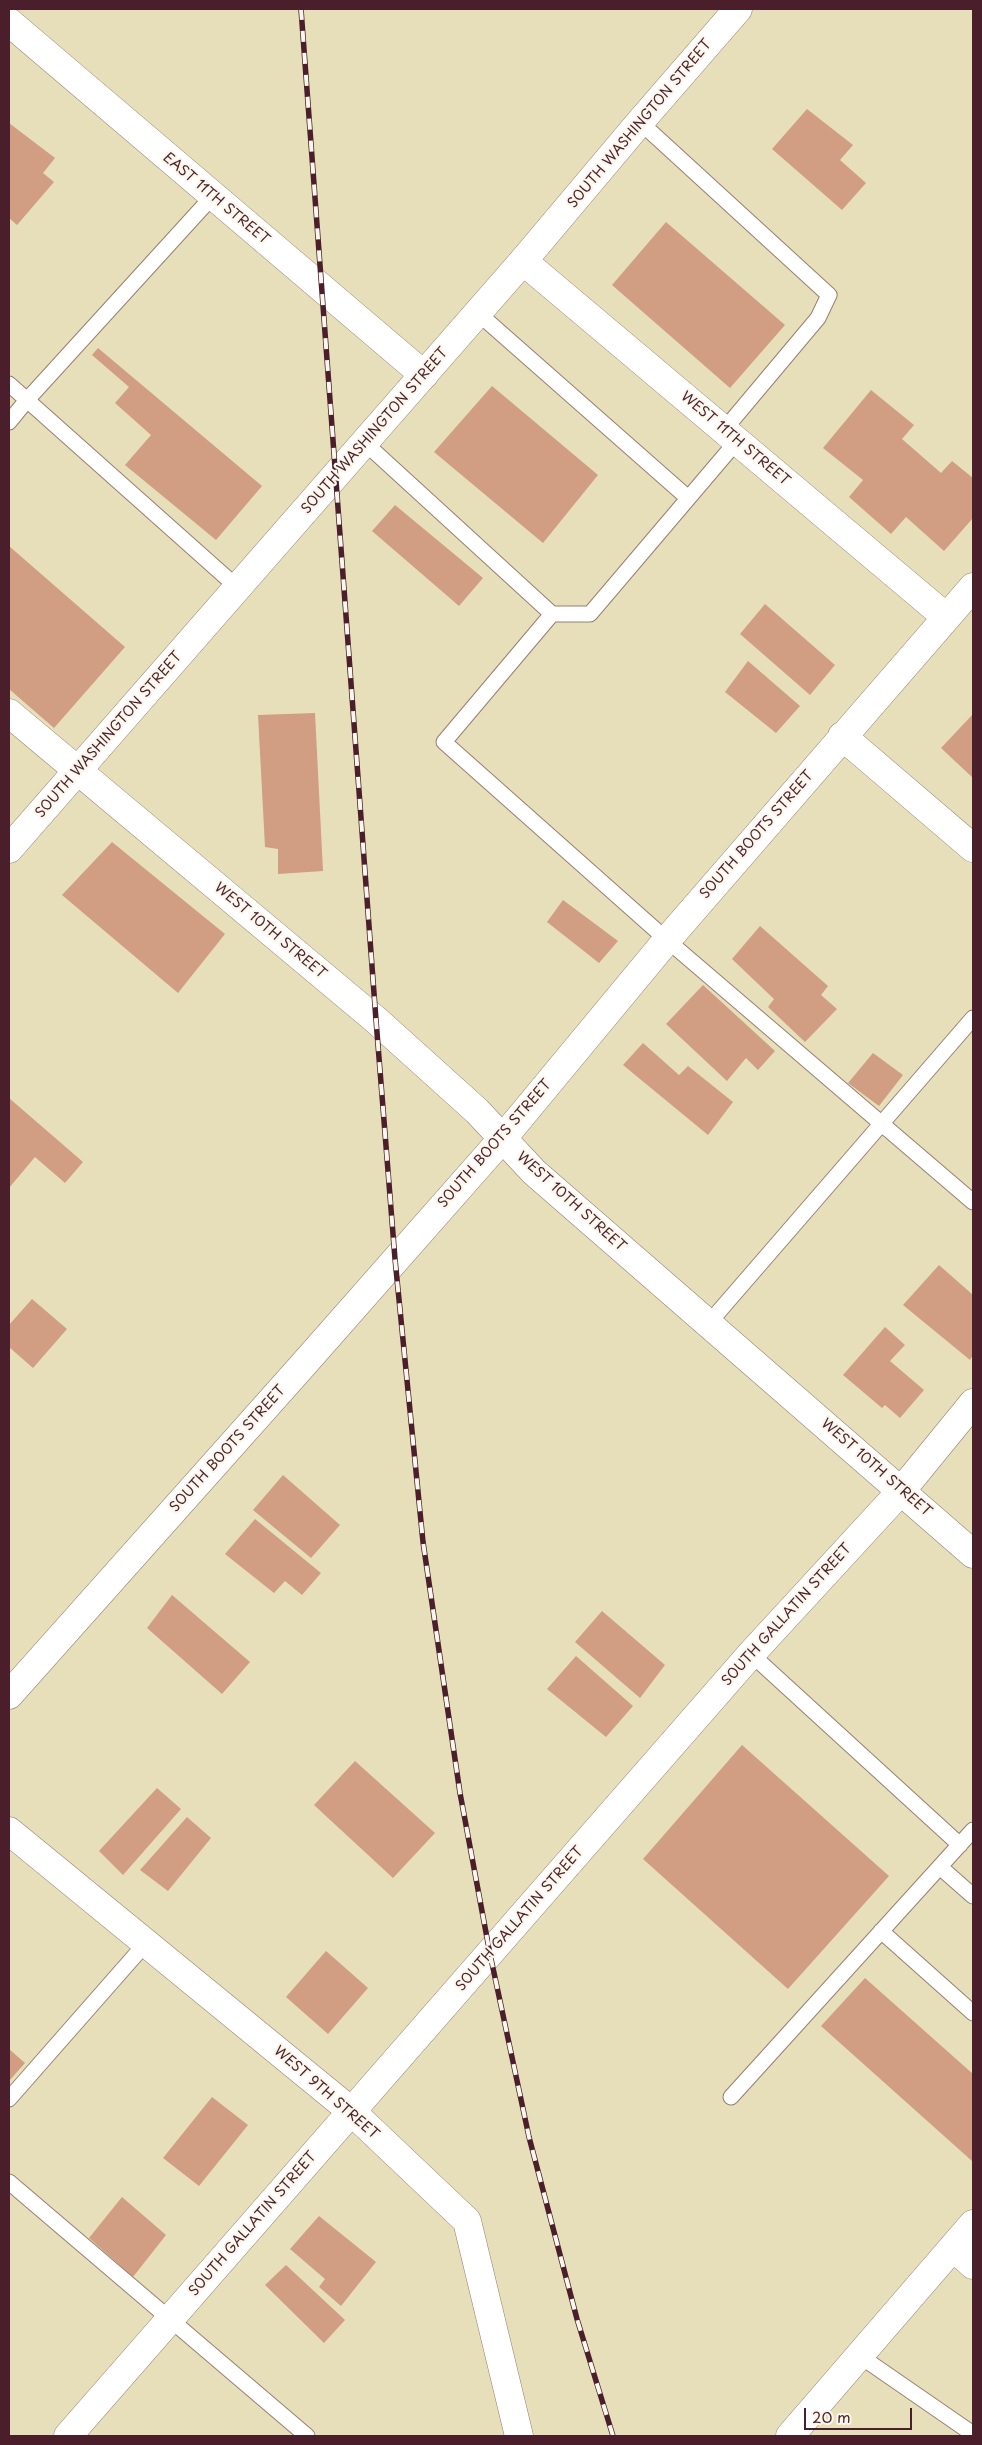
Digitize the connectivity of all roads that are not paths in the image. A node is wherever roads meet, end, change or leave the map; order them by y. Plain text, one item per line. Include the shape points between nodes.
1 (738, 9) edge
2 (9, 22) edge
3 (640, 122) junction
4 (212, 196) junction
5 (523, 261) junction
6 (478, 313) junction
7 (424, 375) junction
8 (9, 384) edge
9 (27, 400) junction
10 (9, 422) edge
11 (731, 435) junction
12 (364, 442) junction
13 (688, 498) junction
14 (973, 587) edge
15 (238, 588) junction
16 (552, 614) junction
17 (946, 617) junction
18 (9, 713) edge
19 (842, 736) junction
20 (78, 772) junction
21 (973, 848) edge
22 (9, 849) edge
23 (667, 940) junction
24 (973, 1018) edge
25 (880, 1122) junction
26 (503, 1138) junction
27 (973, 1202) edge
28 (708, 1324) junction
29 (973, 1403) edge
30 (902, 1490) junction
31 (973, 1554) edge
32 (751, 1654) junction
33 (9, 1694) edge
34 (973, 1830) edge
35 (9, 1831) edge
36 (960, 1845) junction
37 (940, 1867) junction
38 (973, 1896) edge
39 (881, 1931) junction
40 (146, 1943) junction
41 (973, 2012) edge
42 (731, 2097) dead end
43 (9, 2099) edge
44 (351, 2111) junction
45 (9, 2182) edge
46 (973, 2224) edge
47 (953, 2247) junction
48 (973, 2265) edge
49 (170, 2320) junction
50 (860, 2356) junction
51 (973, 2434) edge
52 (68, 2436) edge
53 (307, 2436) edge
54 (519, 2436) edge
55 (790, 2436) edge

1 - 3 street, SOUTH WASHINGTON STREET
2 - 4 street, EAST 11TH STREET
3 - 5 street, SOUTH WASHINGTON STREET
3 - 11 lane via 829,295 818,318
4 - 7 street, EAST 11TH STREET
4 - 9 lane
5 - 6 street, SOUTH WASHINGTON STREET
5 - 11 street, WEST 11TH STREET
6 - 7 street, SOUTH WASHINGTON STREET
6 - 13 lane
7 - 12 street, SOUTH WASHINGTON STREET
8 - 9 lane
9 - 10 lane
9 - 15 lane
11 - 13 lane
11 - 17 street, WEST 11TH STREET
12 - 15 street, SOUTH WASHINGTON STREET
12 - 16 lane
13 - 16 lane via 590,614
14 - 17 street, SOUTH BOOTS STREET
15 - 20 street, SOUTH WASHINGTON STREET
16 - 23 lane via 444,742
17 - 19 street, SOUTH BOOTS STREET
18 - 20 street, WEST 10TH STREET
19 - 21 street
19 - 23 street, SOUTH BOOTS STREET
20 - 22 street, SOUTH WASHINGTON STREET
20 - 26 street, WEST 10TH STREET via 376,1020
23 - 25 lane
23 - 26 street, SOUTH BOOTS STREET
24 - 25 lane
25 - 27 lane
25 - 28 lane
26 - 28 street, WEST 10TH STREET via 534,1172
26 - 33 street, SOUTH BOOTS STREET
28 - 30 street, WEST 10TH STREET
29 - 30 street, SOUTH GALLATIN STREET
30 - 31 street, WEST 10TH STREET
30 - 32 street, SOUTH GALLATIN STREET
32 - 36 lane
32 - 44 street, SOUTH GALLATIN STREET
34 - 36 lane
35 - 40 street, WEST 9TH STREET
36 - 37 lane
37 - 38 lane
37 - 39 lane
39 - 41 lane
39 - 42 lane
40 - 43 lane
40 - 44 street, WEST 9TH STREET
44 - 49 street, SOUTH GALLATIN STREET
44 - 54 street, WEST 9TH STREET via 467,2221
45 - 49 lane
46 - 47 street
47 - 48 street
47 - 50 street
49 - 52 street, SOUTH GALLATIN STREET
49 - 53 lane
50 - 51 lane
50 - 55 street

